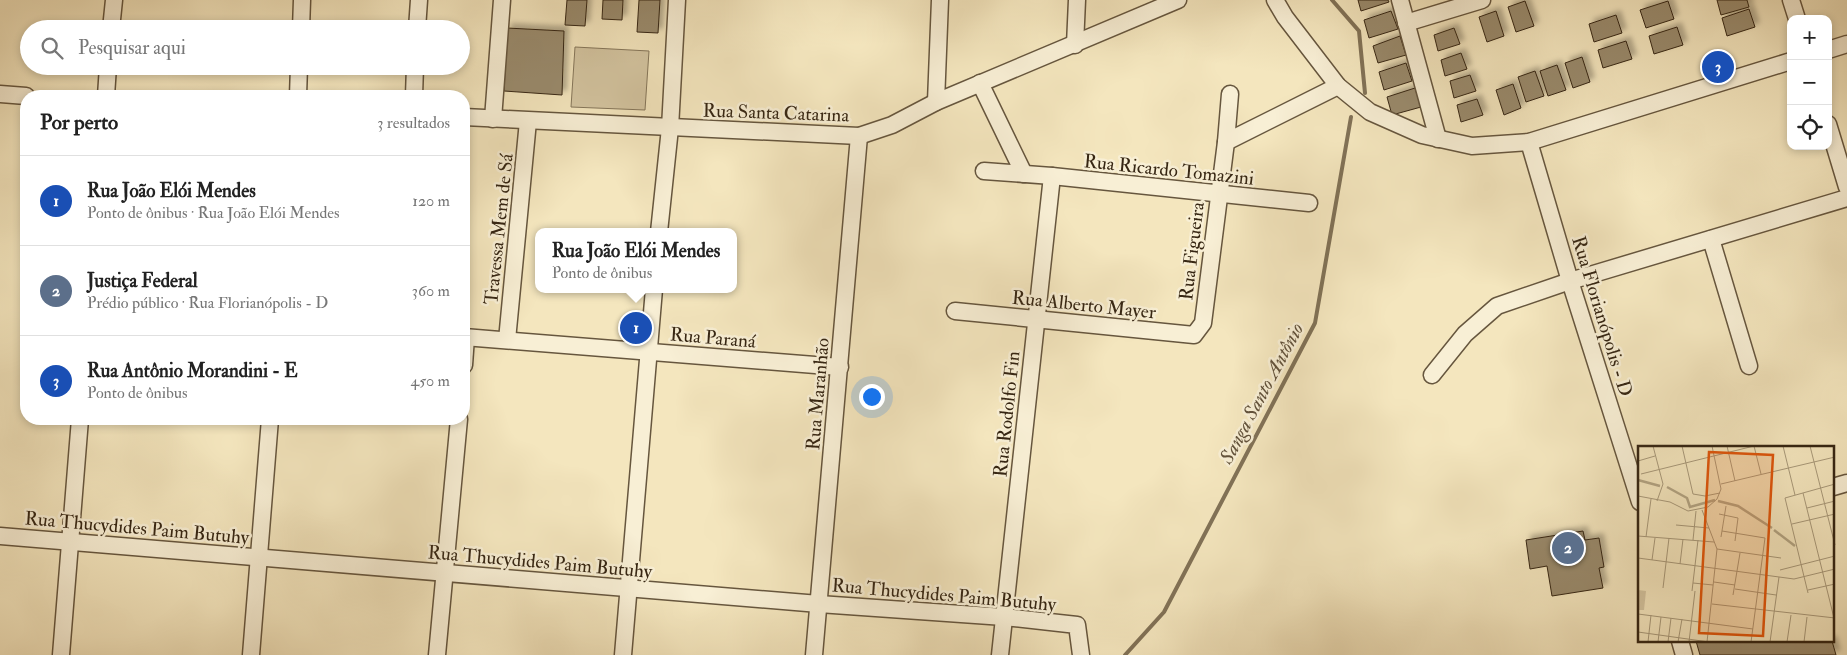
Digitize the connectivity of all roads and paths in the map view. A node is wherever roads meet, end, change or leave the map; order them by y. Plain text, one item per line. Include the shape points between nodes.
1 (114, 0) edge
2 (302, 0) edge
3 (419, 0) edge
4 (502, 0) edge
5 (677, 0) edge
6 (940, 0) edge
7 (1077, 0) edge
8 (1178, 0) edge
9 (1274, 0) edge
10 (1400, 0) edge
11 (1482, 0) edge
12 (1791, 0) edge
13 (1796, 15) edge
14 (112, 20) edge
15 (301, 20) edge
16 (418, 20) edge
17 (1406, 23) junction
18 (1847, 44) edge
19 (1076, 45) junction
20 (1832, 49) edge
21 (1787, 62) edge
22 (107, 75) edge
23 (299, 75) edge
24 (415, 75) edge
25 (980, 83) junction
26 (1338, 86) junction
27 (106, 90) edge
28 (298, 90) edge
29 (414, 90) edge
30 (0, 94) edge
31 (1230, 94) dead end
32 (20, 96) edge
33 (936, 102) junction
34 (470, 117) edge
35 (493, 119) junction
36 (528, 121) junction
37 (670, 128) junction
38 (859, 136) junction
39 (1832, 137) edge
40 (1438, 139) junction
41 (1226, 142) junction
42 (1529, 142) junction
43 (984, 171) dead end
44 (1024, 174) junction
45 (1052, 176) junction
46 (1847, 187) edge
47 (1218, 195) junction
48 (1847, 198) edge
49 (1309, 203) dead end
50 (659, 228) edge
51 (1711, 239) junction
52 (1570, 281) junction
53 (654, 293) edge
54 (955, 311) dead end
55 (1036, 318) junction
56 (1202, 323) joint
57 (470, 337) edge
58 (507, 340) junction
59 (648, 352) junction
60 (1749, 366) dead end
61 (840, 367) junction
62 (1432, 375) dead end
63 (80, 425) edge
64 (270, 425) edge
65 (458, 425) edge
66 (1847, 483) edge
67 (1834, 487) edge
68 (1638, 496) edge
69 (0, 536) edge
70 (70, 542) junction
71 (259, 557) junction
72 (446, 573) junction
73 (629, 588) junction
74 (819, 604) junction
75 (1004, 617) junction
76 (1680, 642) edge
77 (61, 655) edge
78 (251, 655) edge
79 (437, 655) edge
80 (624, 655) edge
81 (814, 655) edge
82 (1000, 655) edge
83 (1082, 655) edge
84 (1684, 655) edge

1 - 14 street
2 - 15 street
3 - 16 street
4 - 35 street
5 - 37 street
6 - 33 street
7 - 19 street
8 - 19 street, Rua Santa Catarina
9 - 26 street
10 - 17 street
11 - 17 street
12 - 13 street
17 - 40 street
18 - 20 street
19 - 25 street, Rua Santa Catarina
21 - 42 street
22 - 27 street
23 - 28 street
24 - 29 street
25 - 33 street, Rua Santa Catarina
25 - 44 street
26 - 40 street via 1370,112 1422,136
26 - 41 street
30 - 32 street
31 - 41 street, Rua Figueira
33 - 38 street, Rua Santa Catarina via 892,125
34 - 35 street, Rua Santa Catarina
35 - 36 street, Rua Santa Catarina
36 - 37 street, Rua Santa Catarina
36 - 58 street, Travessa Mem de Sá
37 - 38 street, Rua Santa Catarina
37 - 50 street
38 - 61 street, Rua Maranhão
39 - 46 street
40 - 42 street via 1472,146
41 - 47 street, Rua Figueira
42 - 52 street, Rua Florianópolis - D
43 - 44 street, Rua Ricardo Tomazini
44 - 45 street, Rua Ricardo Tomazini
45 - 47 street, Rua Ricardo Tomazini
45 - 55 street, Rua Rodolfo Fin
47 - 49 street, Rua Ricardo Tomazini
47 - 56 street, Rua Figueira
48 - 51 street
51 - 52 street
51 - 60 street
52 - 62 street via 1498,306 1465,334
52 - 68 street, Rua Florianópolis - D
53 - 59 street
54 - 55 street, Rua Alberto Mayer
55 - 56 street, Rua Alberto Mayer via 1194,335
55 - 75 street, Rua Rodolfo Fin
57 - 58 street, Rua Paraná
58 - 59 street, Rua Paraná
59 - 61 street, Rua Paraná
59 - 73 street
61 - 74 street, Rua Maranhão
63 - 70 street
64 - 71 street
65 - 72 street
66 - 67 street
69 - 70 street, Rua Thucydides Paim Butuhy
70 - 71 street, Rua Thucydides Paim Butuhy
70 - 77 street
71 - 72 street, Rua Thucydides Paim Butuhy
71 - 78 street
72 - 73 street, Rua Thucydides Paim Butuhy
72 - 79 street
73 - 74 street, Rua Thucydides Paim Butuhy
73 - 80 street
74 - 75 street, Rua Thucydides Paim Butuhy
74 - 81 street, Rua Maranhão
75 - 82 street, Rua Rodolfo Fin
75 - 83 street, Rua Thucydides Paim Butuhy via 1077,625
76 - 84 street

